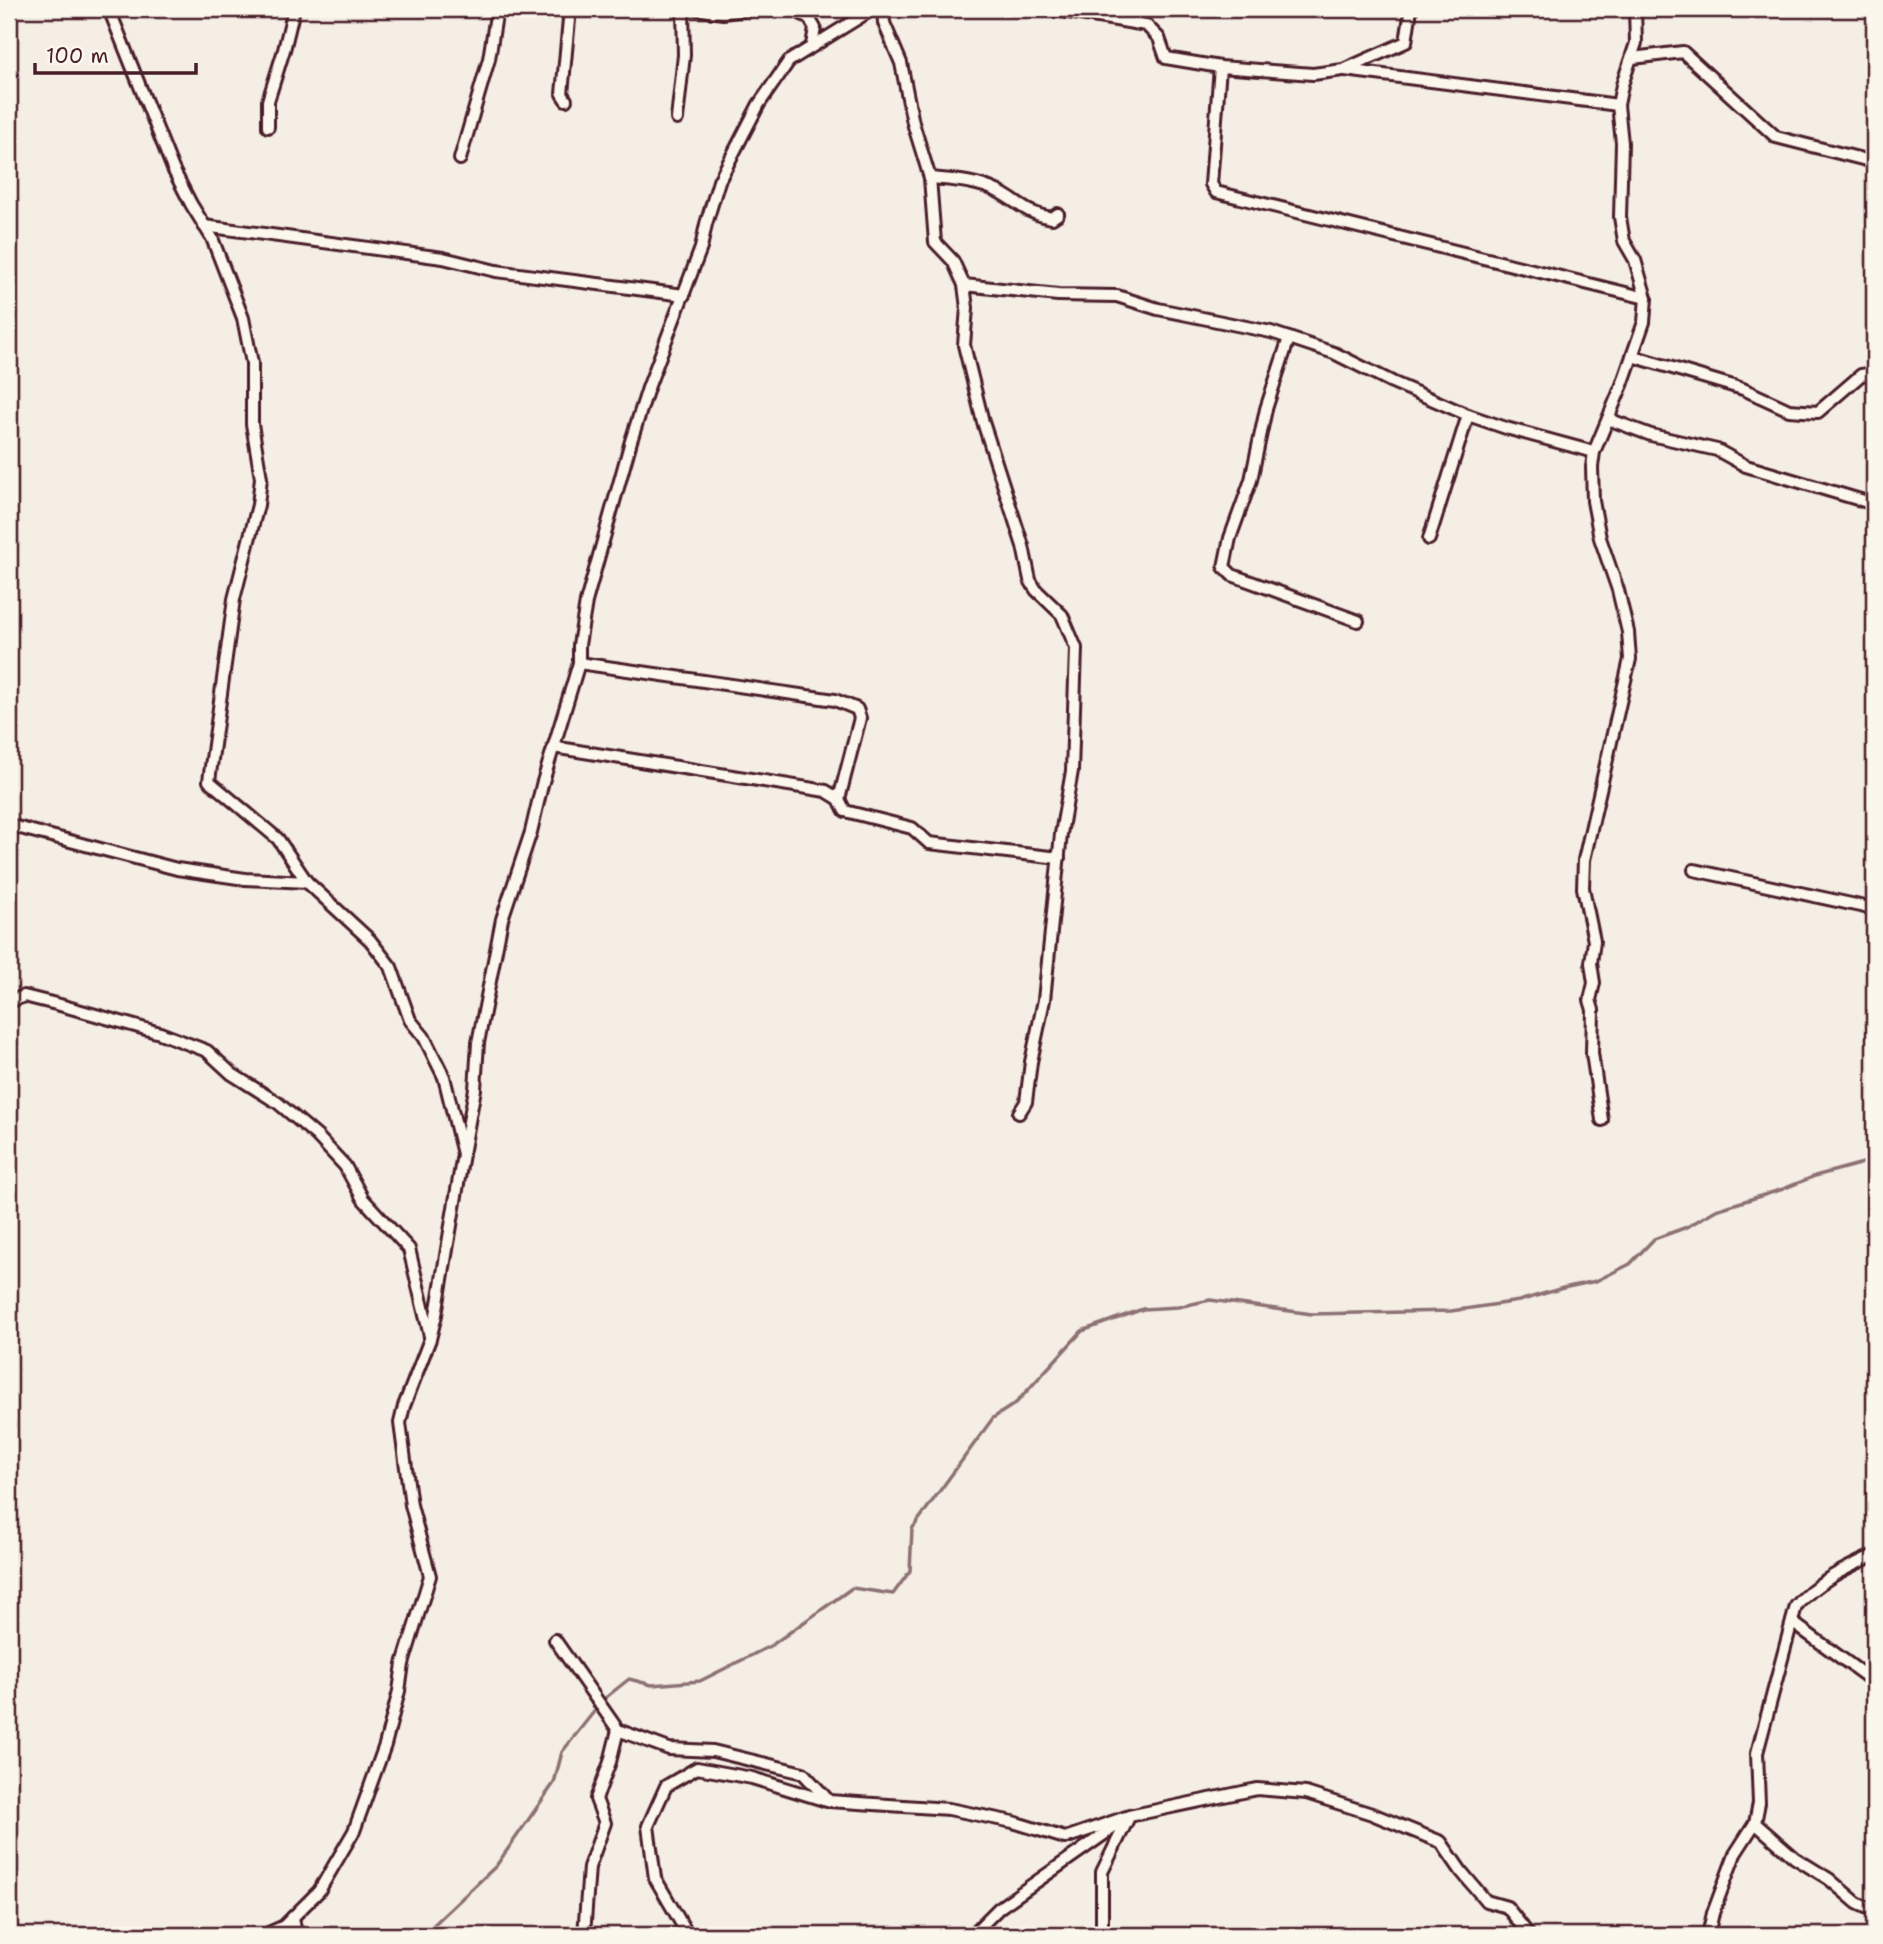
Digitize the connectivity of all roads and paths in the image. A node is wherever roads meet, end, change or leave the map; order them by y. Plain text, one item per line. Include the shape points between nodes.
1 (109, 9) edge
2 (294, 9) edge
3 (497, 9) edge
4 (570, 9) edge
5 (683, 9) edge
6 (696, 9) edge
7 (752, 9) edge
8 (793, 9) edge
9 (873, 9) edge
10 (883, 9) edge
11 (1050, 9) edge
12 (1411, 9) edge
13 (1635, 9) edge
14 (812, 45) junction
15 (1632, 58) junction
16 (1220, 67) junction
17 (1343, 70) junction
18 (566, 100) dead end
19 (1618, 105) junction
20 (677, 119) dead end
21 (268, 127) dead end
22 (460, 159) dead end
23 (1874, 162) edge
24 (930, 177) junction
25 (1058, 214) dead end
26 (204, 226) junction
27 (964, 285) junction
28 (684, 295) junction
29 (1646, 298) junction
30 (1289, 338) junction
31 (1632, 356) junction
32 (1874, 373) edge
33 (1468, 415) junction
34 (1608, 419) junction
35 (1594, 452) junction
36 (1874, 504) edge
37 (1429, 538) dead end
38 (1358, 621) dead end
39 (579, 663) junction
40 (553, 747) junction
41 (839, 799) junction
42 (9, 825) edge
43 (1059, 858) junction
44 (1694, 870) dead end
45 (307, 882) junction
46 (1874, 909) edge
47 (9, 1002) edge
48 (1019, 1113) dead end
49 (1602, 1120) dead end
50 (463, 1154) junction
51 (430, 1339) junction
52 (1874, 1555) edge
53 (1792, 1622) junction
54 (555, 1640) dead end
55 (1874, 1682) edge
56 (618, 1730) junction
57 (830, 1801) junction
58 (1129, 1816) junction
59 (1755, 1823) junction
60 (1874, 1911) edge
61 (991, 1916) junction
62 (293, 1917) junction
63 (264, 1935) edge
64 (296, 1935) edge
65 (584, 1935) edge
66 (688, 1935) edge
67 (972, 1935) edge
68 (986, 1935) edge
69 (1102, 1935) edge
70 (1528, 1935) edge
71 (1708, 1935) edge

1 - 26 street via 173,169
2 - 21 street via 268,101
3 - 22 street via 489,59
4 - 18 street via 562,94
5 - 20 street via 684,55
6 - 7 street via 723,13
8 - 14 street via 809,18 815,28
9 - 14 street
10 - 24 street
11 - 16 street via 1146,26 1159,38 1166,58
12 - 17 street via 1406,42
13 - 15 street
14 - 28 street via 789,61 771,84 734,150 714,193
15 - 19 street
15 - 23 street via 1683,52 1776,137
16 - 17 street via 1313,74
16 - 29 street via 1211,184 1216,192
17 - 19 street
19 - 29 street via 1620,217
24 - 25 street via 979,184 1033,215 1052,218
24 - 27 street via 935,242 953,261
26 - 28 street
26 - 45 street via 243,318 252,363 252,424 261,478 234,599 209,780 278,839
27 - 30 street via 1007,292 1117,296
27 - 43 street via 964,345 1030,580 1062,615 1076,648 1072,771
28 - 39 street via 631,441 586,602
29 - 31 street via 1644,322
30 - 33 street via 1334,353
30 - 38 street via 1223,567 1232,575
31 - 32 street via 1743,389 1789,410 1818,412 1861,375
31 - 34 street
33 - 35 street
33 - 37 street
34 - 35 street
34 - 36 street via 1651,435 1717,450 1746,466
35 - 49 street via 1593,501 1628,632 1630,659 1584,860 1583,887 1594,941 1592,1053
39 - 40 street
39 - 41 street via 835,700 856,709 860,718
40 - 41 street via 826,791
40 - 50 street via 502,919
41 - 43 street via 845,811 912,828 929,843
42 - 45 street via 177,869
43 - 48 street via 1044,1000 1026,1102
44 - 46 street
45 - 50 street via 370,940 391,967 410,1020 444,1077
47 - 51 street via 24,996 60,1004 195,1046 278,1103 345,1166 363,1199 409,1249
50 - 51 street
51 - 62 street via 400,1423 411,1505 430,1576 385,1745 354,1832 319,1891
52 - 53 street via 1808,1591 1796,1606
53 - 55 street
53 - 59 street via 1758,1753
54 - 56 street
56 - 57 street via 669,1749 713,1751 803,1773
56 - 65 street via 596,1799 606,1823 589,1867
57 - 58 street via 949,1809 1065,1838
57 - 66 street via 752,1778 696,1768 666,1786 648,1826 655,1878
58 - 61 street
58 - 69 street via 1102,1871
58 - 70 street via 1256,1789 1306,1793 1441,1842 1486,1901 1507,1907
59 - 60 street via 1795,1858
59 - 71 street via 1735,1854
61 - 67 street
61 - 68 street
62 - 63 street
62 - 64 street

